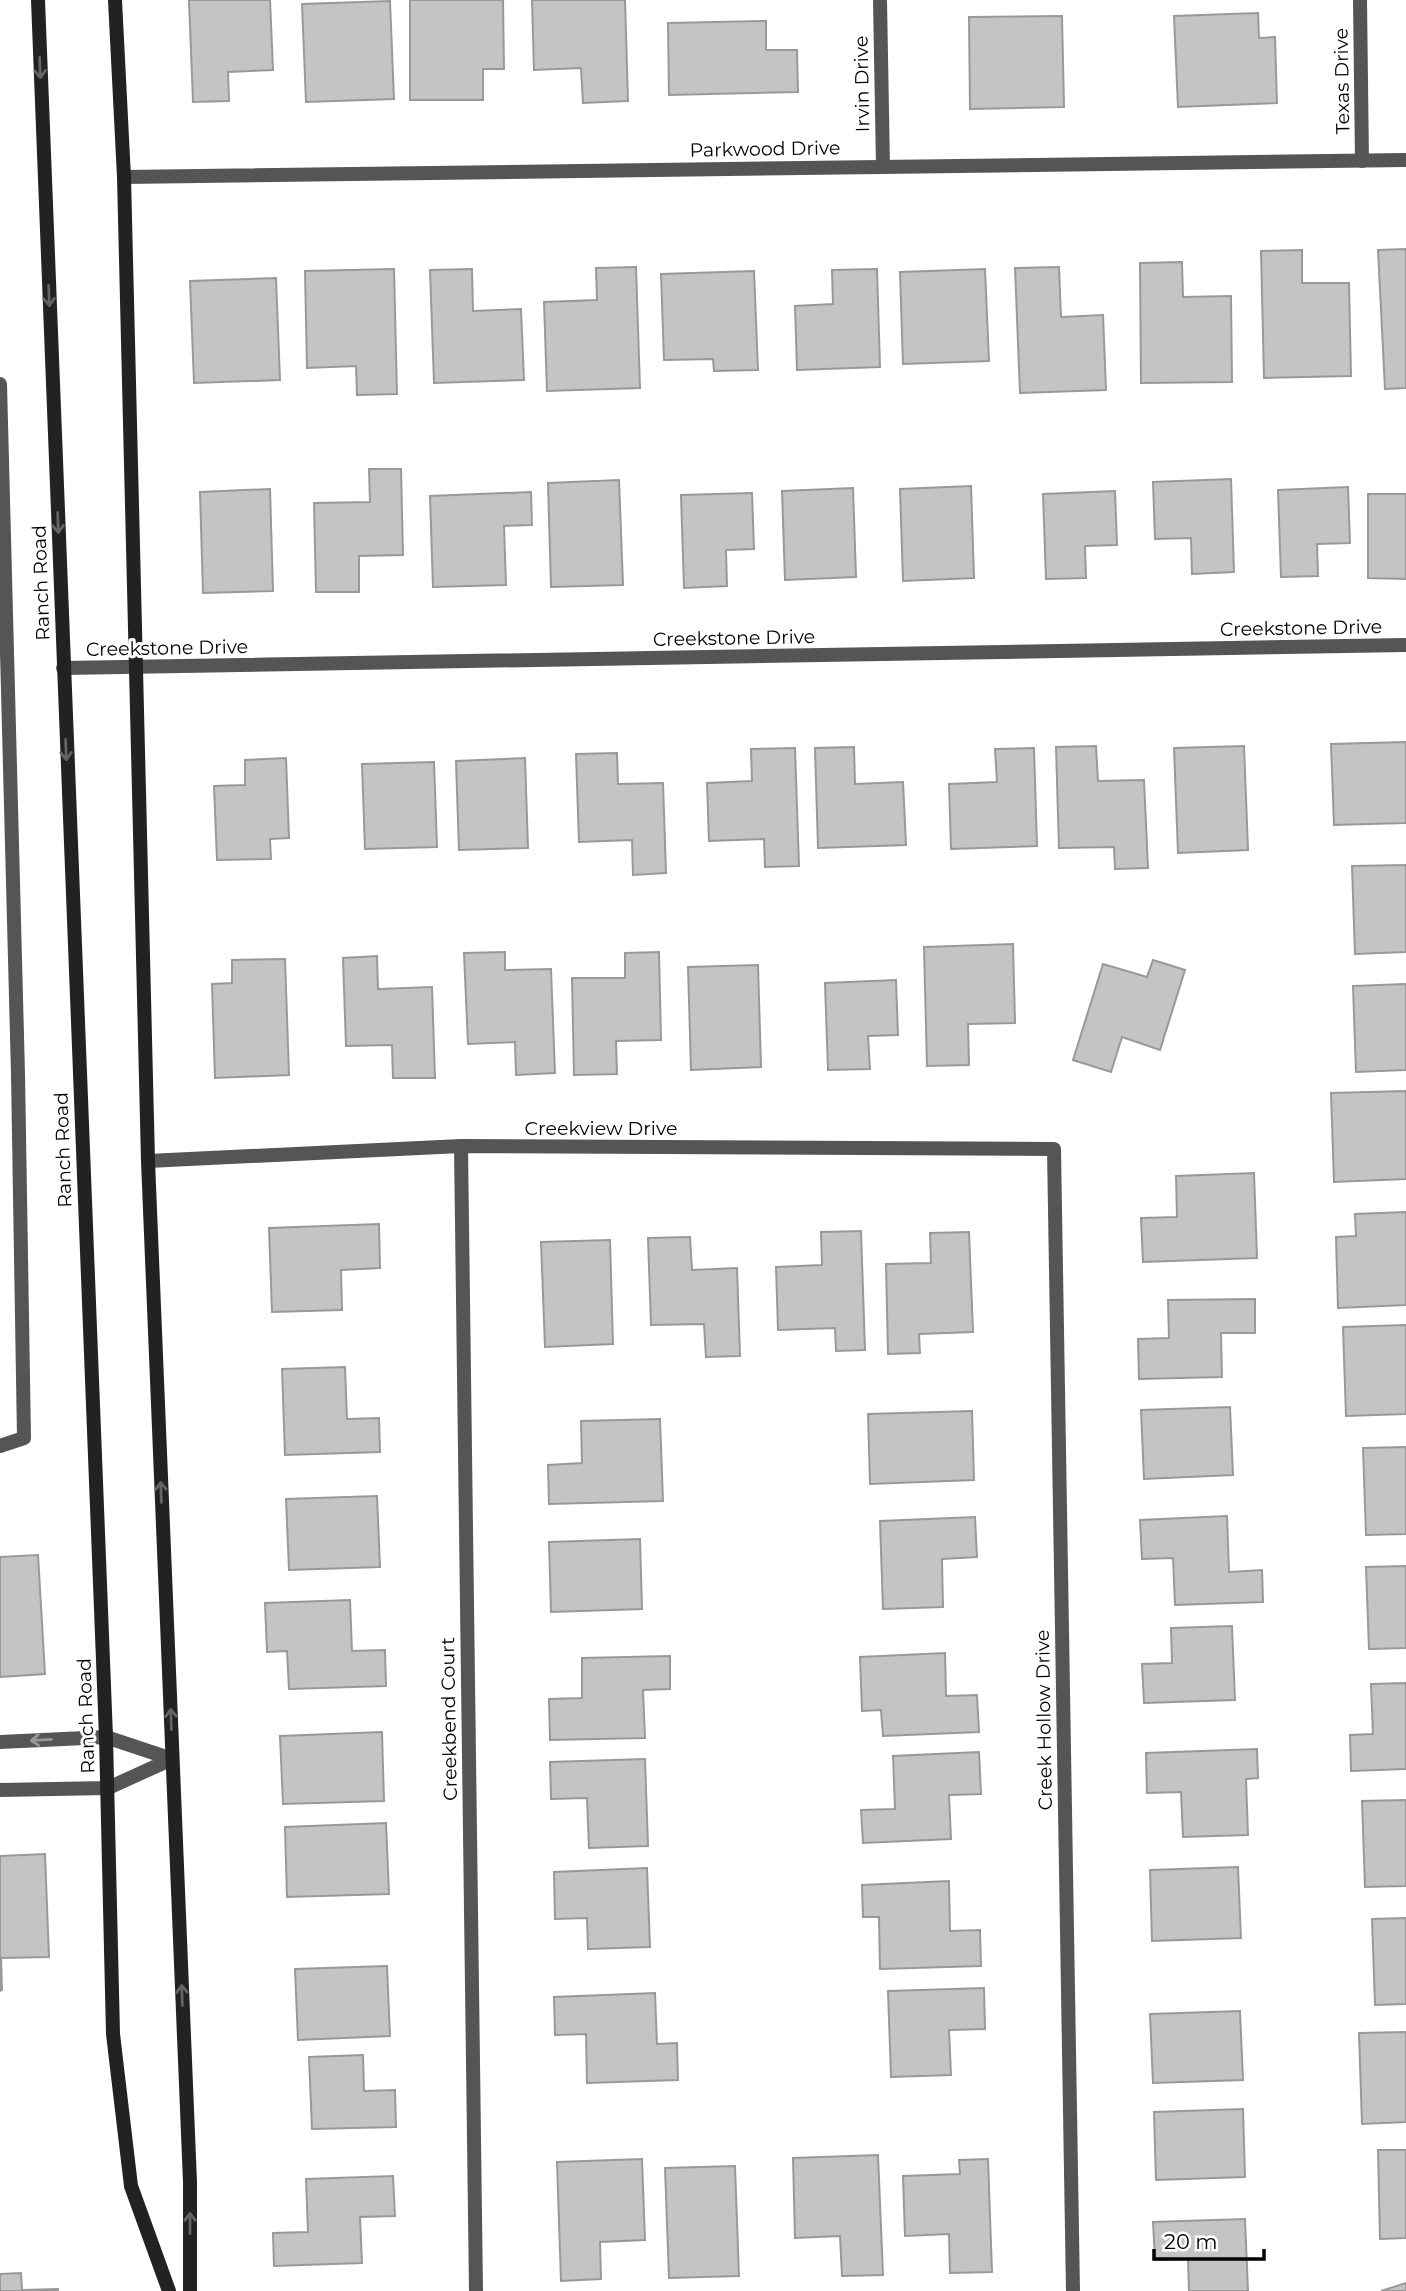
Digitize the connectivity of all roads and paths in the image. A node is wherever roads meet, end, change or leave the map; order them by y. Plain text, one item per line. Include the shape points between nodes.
1 (38, 0) edge
2 (115, 0) edge
3 (880, 0) edge
4 (1360, 0) edge
5 (1406, 160) edge
6 (1362, 161) junction
7 (883, 167) junction
8 (124, 177) junction
9 (0, 384) edge
10 (1406, 646) edge
11 (63, 668) junction
12 (134, 668) junction
13 (461, 1146) junction
14 (1054, 1149) joint
15 (148, 1161) junction
16 (0, 1446) edge
17 (106, 1737) junction
18 (0, 1742) edge
19 (172, 1759) junction
20 (108, 1788) junction
21 (0, 1790) edge
22 (169, 2291) edge
23 (190, 2291) edge
24 (475, 2291) edge
25 (1073, 2291) edge

1 -> 11 main road, Ranch Road
2 - 8 main road
3 - 7 street, Irvin Drive
4 - 6 street, Texas Drive
5 - 6 street, Parkwood Drive
6 - 7 street, Parkwood Drive
7 - 8 street, Parkwood Drive
8 - 12 main road
9 - 16 street via 24,1438
10 - 12 street, Creekstone Drive
11 - 12 street, Creekstone Drive
11 -> 17 main road, Ranch Road
12 - 15 main road
13 - 14 street, Creekview Drive
13 - 15 street, Creekview Drive
13 - 24 street, Creekbend Court
14 - 25 street, Creek Hollow Drive
19 -> 15 main road
17 -> 18 street
17 - 19 street
17 - 20 main road, Ranch Road
19 - 20 street
23 -> 19 main road via 190,2182
20 - 21 street
20 - 22 main road, Ranch Road via 113,2034 131,2186

